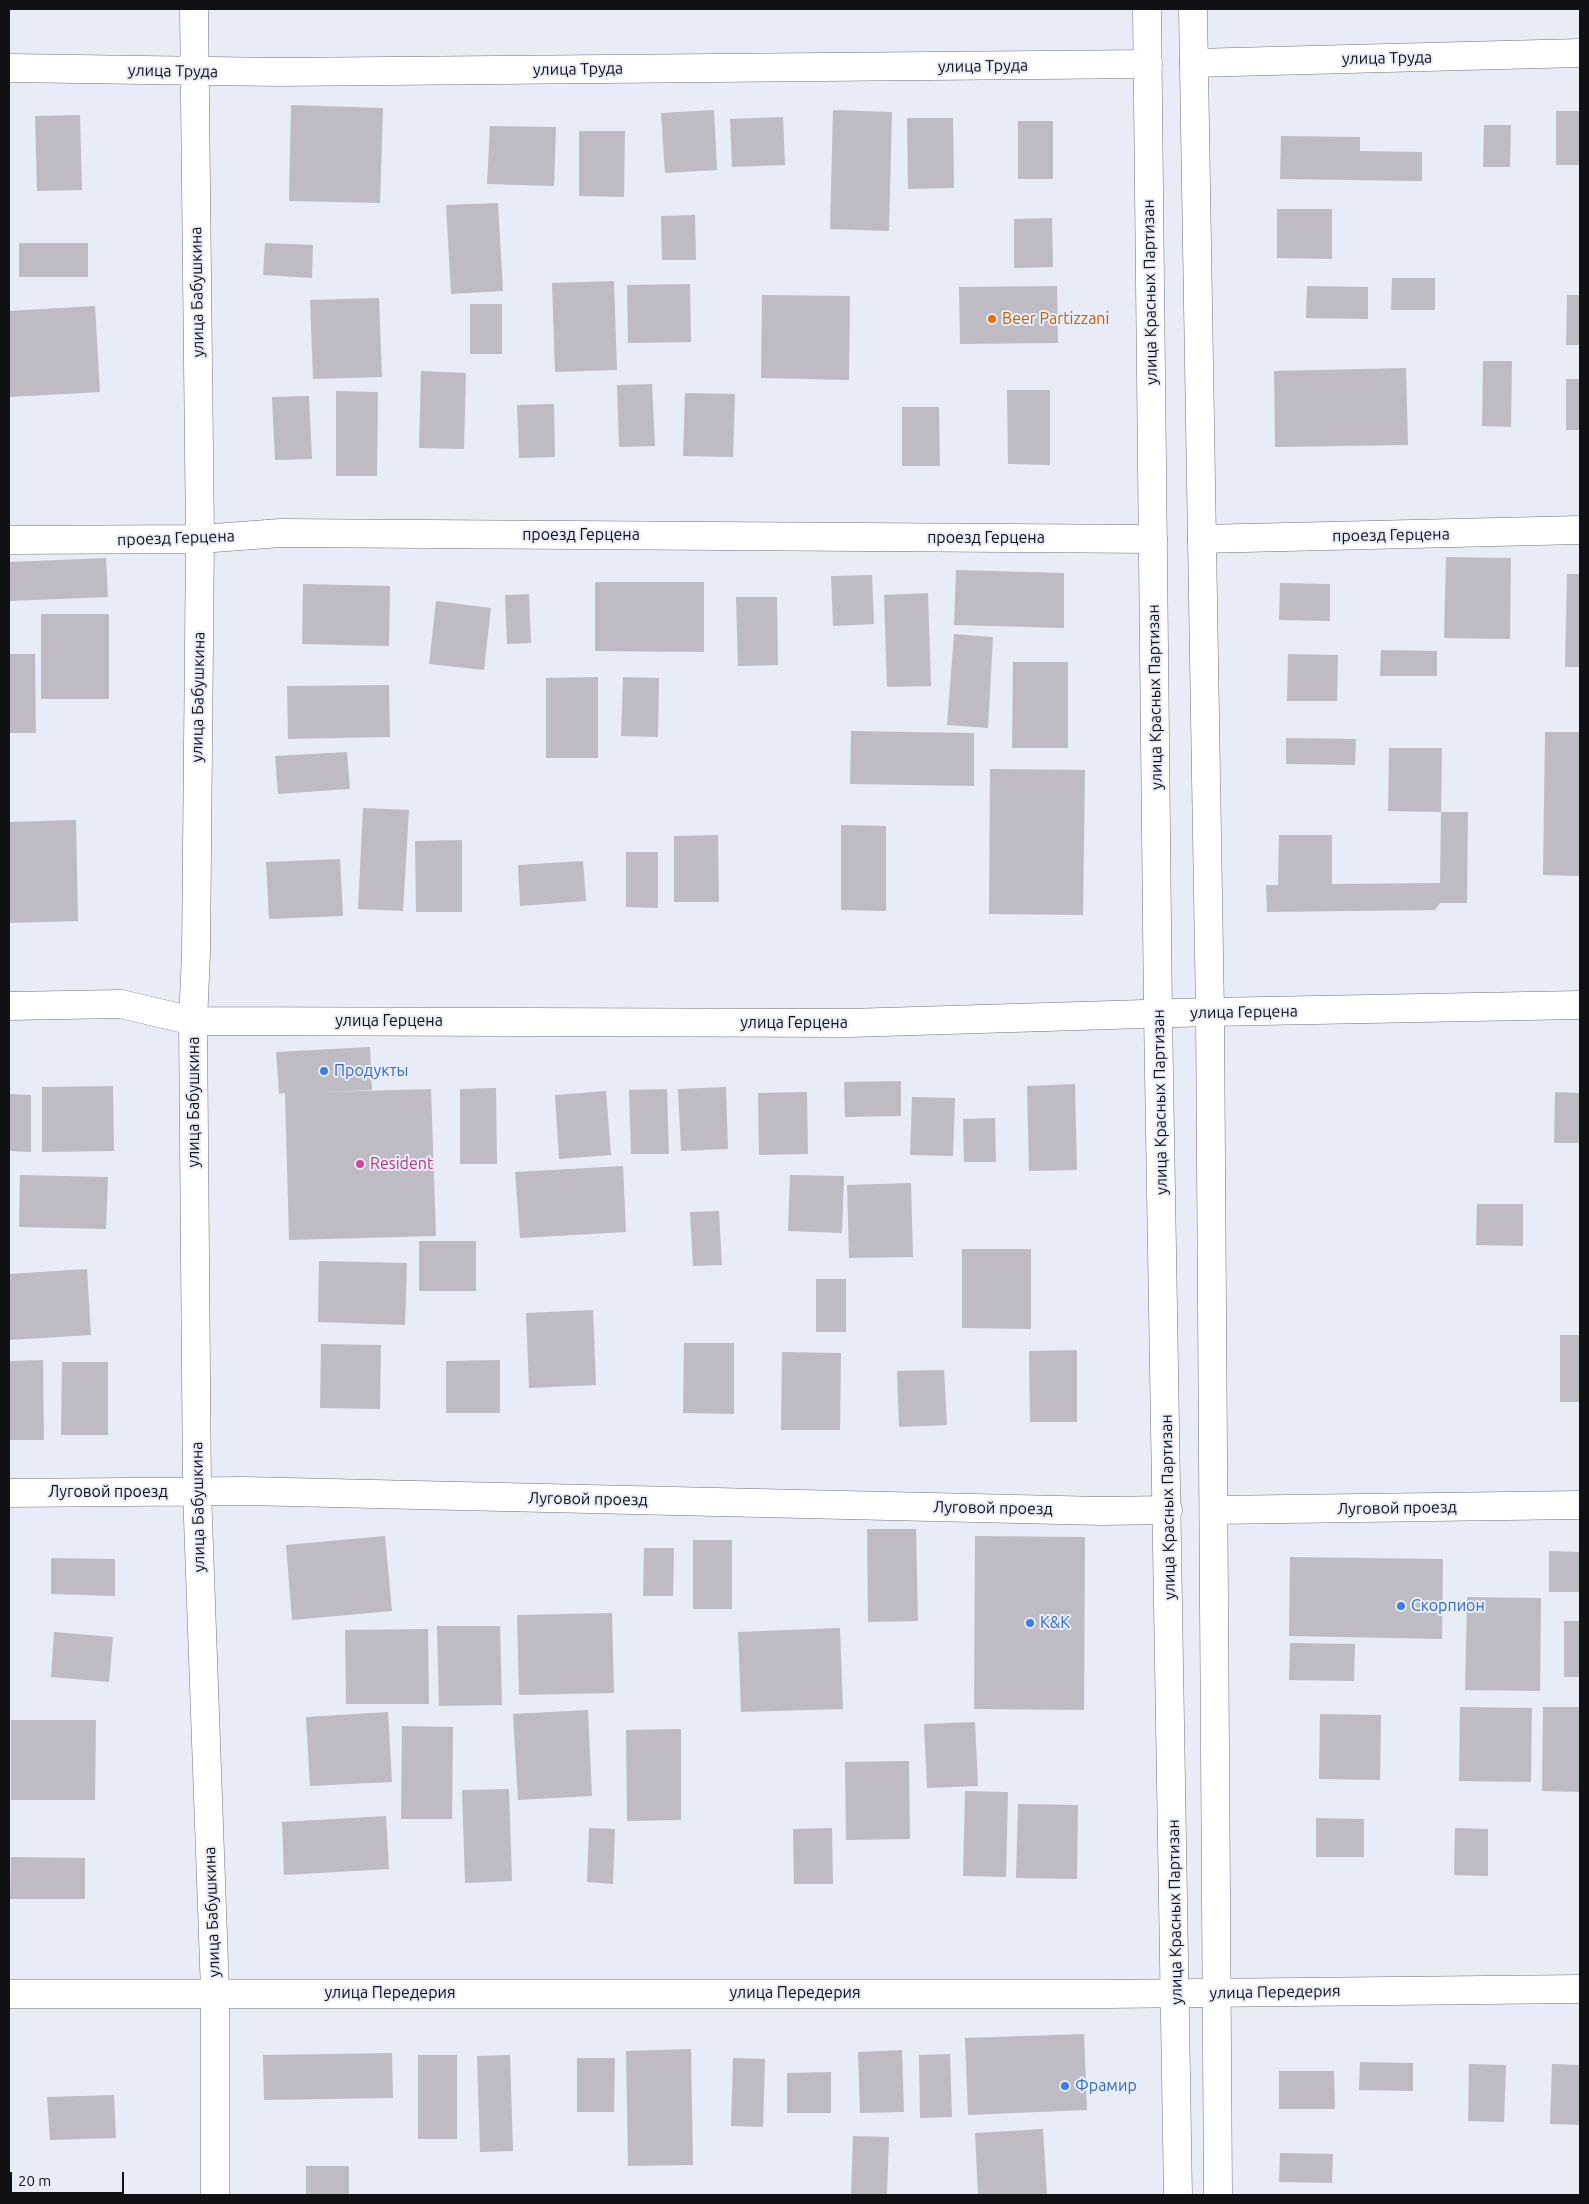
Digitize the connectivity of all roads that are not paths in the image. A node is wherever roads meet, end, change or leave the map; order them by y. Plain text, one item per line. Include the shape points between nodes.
1 (194, 9) edge
2 (1147, 9) edge
3 (1193, 9) edge
4 (1580, 53) edge
5 (1194, 63) junction
6 (1148, 64) junction
7 (9, 68) edge
8 (195, 72) junction
9 (1580, 530) edge
10 (200, 539) junction
11 (1153, 539) junction
12 (1202, 539) junction
13 (9, 540) edge
14 (1580, 1005) edge
15 (9, 1006) edge
16 (1210, 1012) junction
17 (1158, 1014) junction
18 (193, 1021) junction
19 (197, 1491) junction
20 (9, 1492) edge
21 (1580, 1504) edge
22 (1168, 1510) junction
23 (1214, 1510) junction
24 (1580, 1989) edge
25 (215, 1992) junction
26 (1217, 1992) junction
27 (1176, 1993) junction
28 (9, 1994) edge
29 (215, 2195) edge
30 (1178, 2195) edge
31 (1218, 2195) edge

1 - 8 main road, улица Бабушкина
2 - 6 main road, улица Красных Партизан
3 - 5 main road
4 - 5 main road, улица Труда
5 - 12 main road
6 - 8 main road, улица Труда
6 - 11 main road, улица Красных Партизан
7 - 8 main road, улица Труда
8 - 10 main road, улица Бабушкина
9 - 12 main road, проезд Герцена
10 - 11 main road, проезд Герцена via 291,533
10 - 13 main road, проезд Герцена
10 - 18 main road, улица Бабушкина
11 - 17 main road, улица Красных Партизан
12 - 16 main road
14 - 16 main road, улица Герцена
15 - 18 main road, улица Герцена via 121,1004
16 - 17 main road, улица Герцена
16 - 23 main road
17 - 18 main road, улица Герцена via 850,1023
17 - 22 main road, улица Красных Партизан
18 - 19 main road, улица Бабушкина
19 - 20 main road, Луговой проезд
19 - 22 main road, Луговой проезд
19 - 25 main road, улица Бабушкина
21 - 23 main road, Луговой проезд
22 - 27 main road, улица Красных Партизан
23 - 26 main road
24 - 26 main road, улица Передерия
25 - 27 main road, улица Передерия
25 - 28 main road, улица Передерия
25 - 29 main road, улица Бабушкина
26 - 27 main road, улица Передерия
26 - 31 main road
27 - 30 main road, улица Красных Партизан

